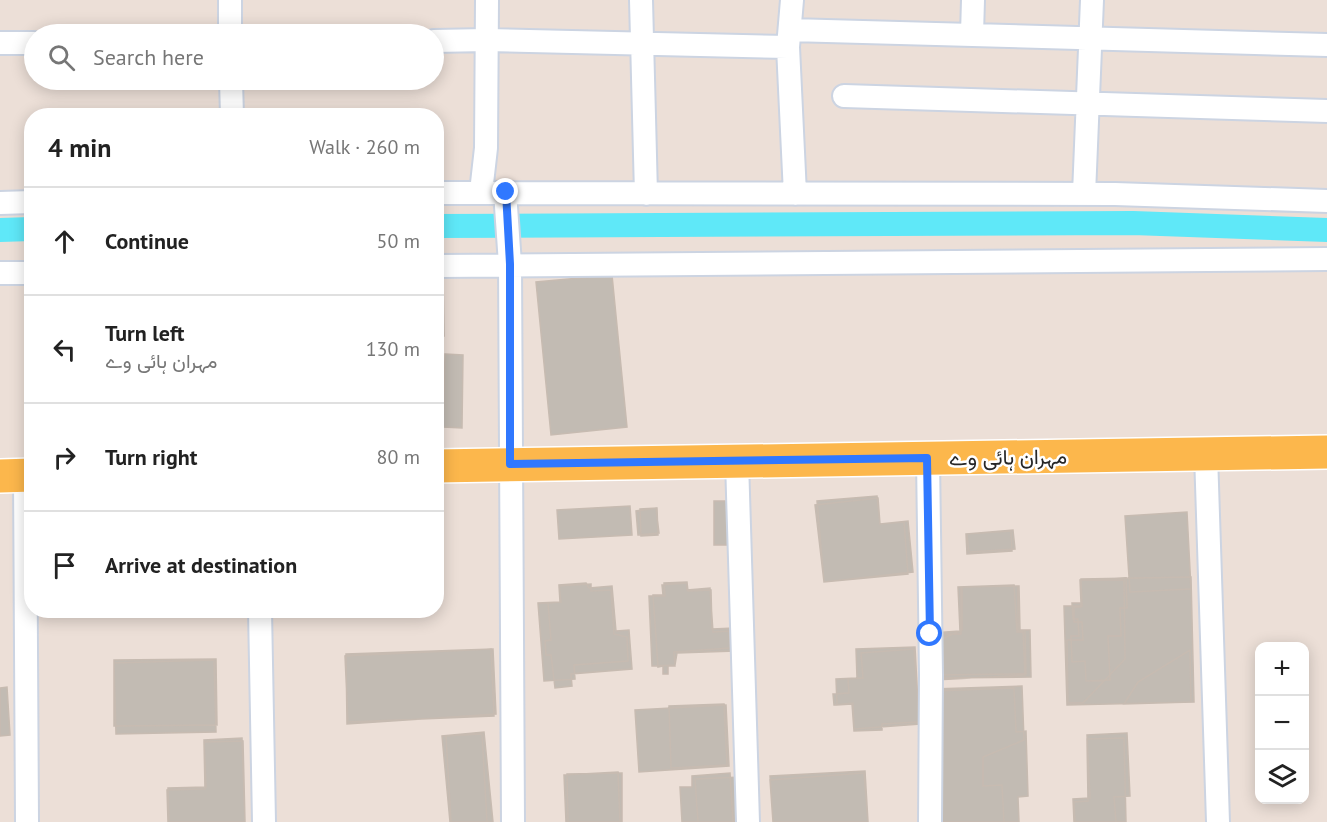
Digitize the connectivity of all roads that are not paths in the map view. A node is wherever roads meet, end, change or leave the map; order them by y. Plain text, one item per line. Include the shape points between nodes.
1 (230, 0) edge
2 (487, 0) edge
3 (641, 0) edge
4 (792, 0) edge
5 (973, 0) edge
6 (1092, 0) edge
7 (230, 24) edge
8 (972, 34) junction
9 (1090, 37) junction
10 (789, 39) junction
11 (487, 40) junction
12 (444, 41) edge
13 (0, 43) edge
14 (24, 43) edge
15 (641, 44) junction
16 (1327, 45) edge
17 (231, 90) edge
18 (844, 96) dead end
19 (1088, 104) junction
20 (232, 108) edge
21 (1327, 111) edge
22 (481, 192) junction
23 (444, 193) edge
24 (646, 194) junction
25 (795, 194) junction
26 (1084, 194) junction
27 (506, 199) junction
28 (1327, 201) edge
29 (24, 202) edge
30 (0, 203) edge
31 (508, 254) junction
32 (1327, 259) edge
33 (444, 265) edge
34 (0, 273) edge
35 (24, 273) edge
36 (1327, 452) edge
37 (1206, 454) junction
38 (927, 458) junction
39 (737, 461) junction
40 (510, 464) junction
41 (444, 466) edge
42 (19, 475) edge
43 (260, 618) edge
44 (27, 822) edge
45 (264, 822) edge
46 (513, 822) edge
47 (748, 822) edge
48 (930, 822) edge
49 (1218, 822) edge

1 - 7 street
2 - 11 street
3 - 15 street
4 - 10 street
5 - 8 street
6 - 9 street
8 - 9 street
8 - 10 street
9 - 16 street
9 - 19 street
10 - 15 street
10 - 25 street
11 - 12 street
11 - 15 street
11 - 22 street via 486,148
13 - 14 street
15 - 24 street
17 - 20 street
18 - 19 street
19 - 21 street
19 - 26 street
22 - 23 street
22 - 27 street
24 - 25 street
24 - 27 street
25 - 26 street
26 - 28 street
27 - 31 street
29 - 30 street
31 - 32 street
31 - 33 street
31 - 40 street
34 - 35 street
36 - 37 main road, مہران ہائی وے
37 - 38 main road, مہران ہائی وے
37 - 49 street
38 - 39 main road, مہران ہائی وے
38 - 48 street
39 - 40 main road, مہران ہائی وے
39 - 47 street
40 - 41 main road, مہران ہائی وے
40 - 46 street
42 - 44 street
43 - 45 street

